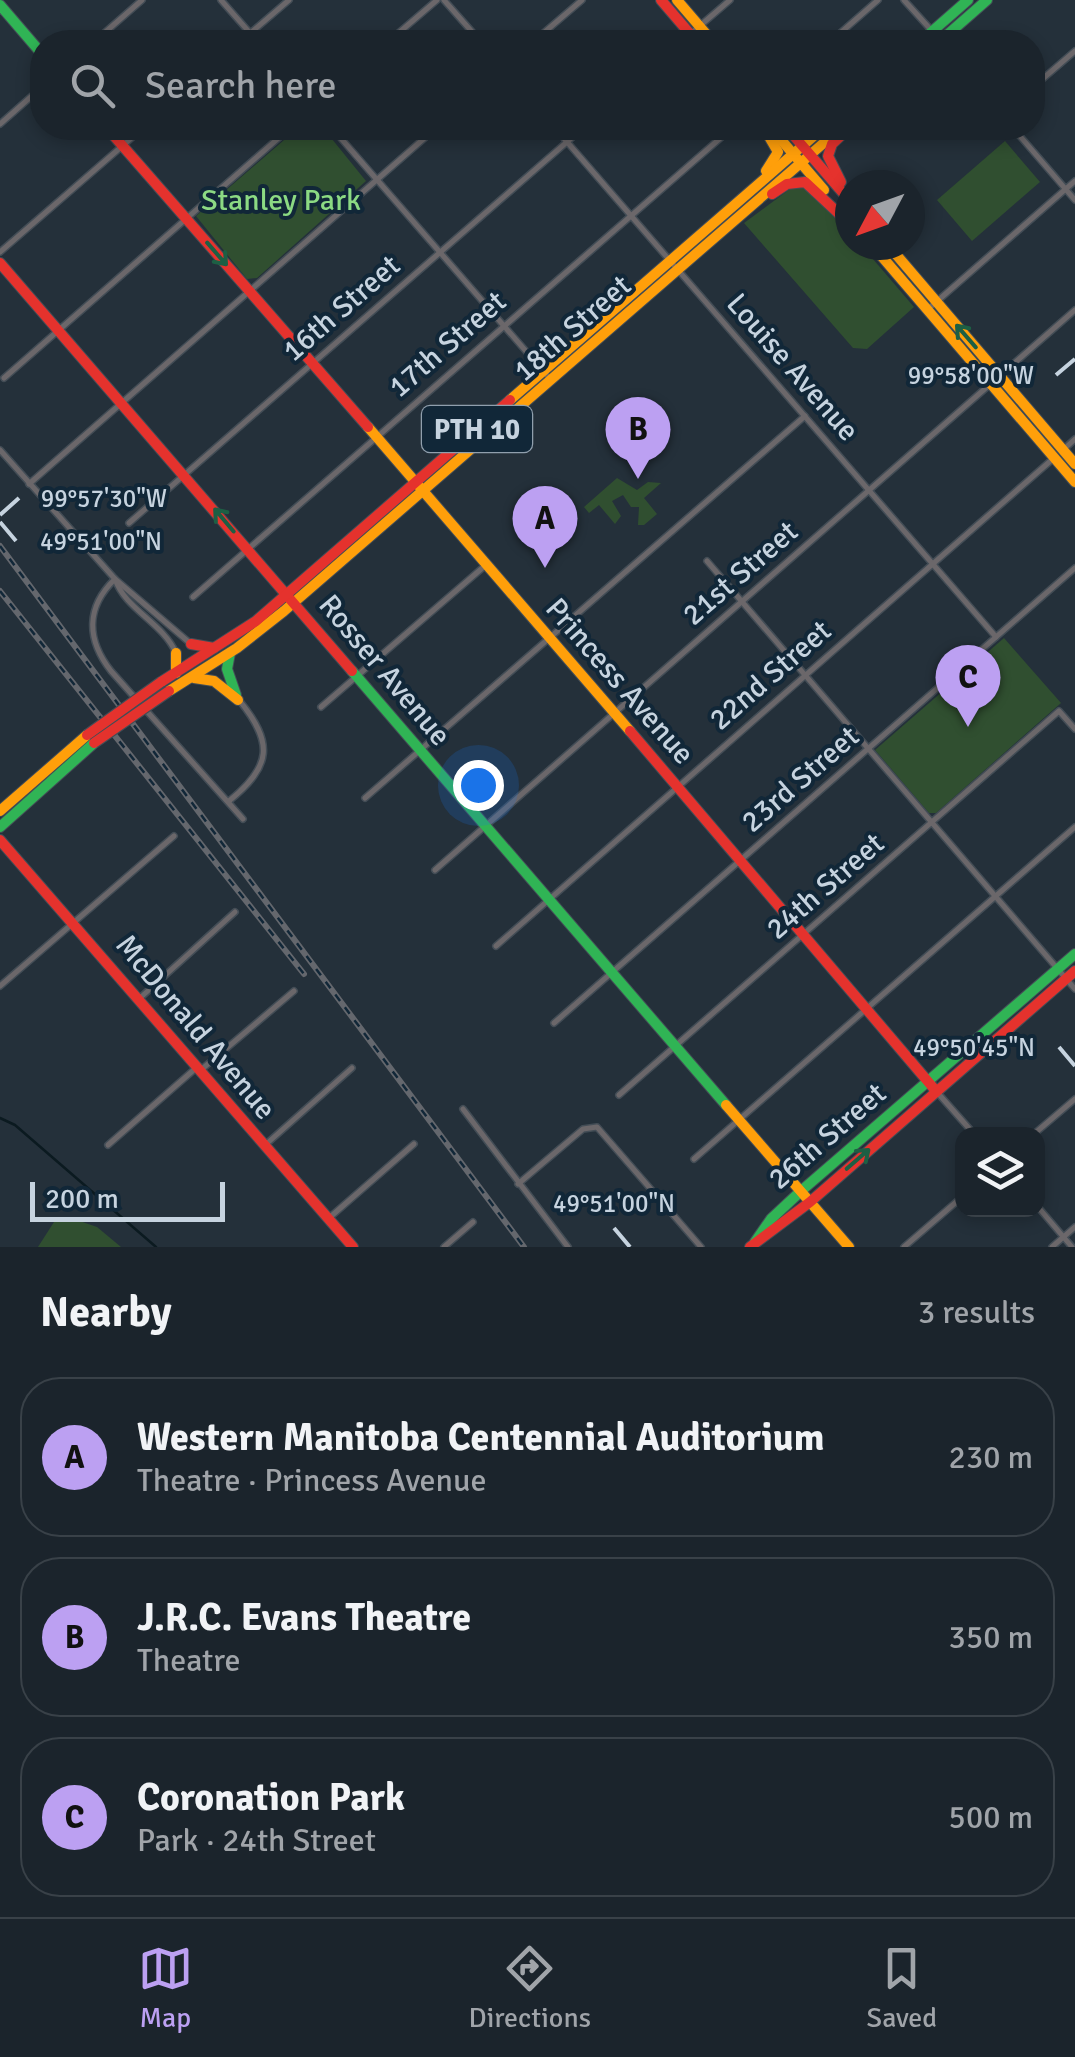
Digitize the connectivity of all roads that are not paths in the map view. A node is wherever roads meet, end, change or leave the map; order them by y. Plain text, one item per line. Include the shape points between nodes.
1 (142, 0) edge
2 (221, 0) edge
3 (288, 0) edge
4 (440, 0) edge
5 (582, 0) edge
6 (660, 0) edge
7 (676, 0) edge
8 (730, 0) edge
9 (878, 0) edge
10 (904, 0) edge
11 (968, 0) edge
12 (988, 0) edge
13 (0, 5) edge
14 (108, 30) edge
15 (247, 30) edge
16 (254, 30) edge
17 (403, 30) edge
18 (469, 30) edge
19 (547, 30) edge
20 (687, 30) edge
21 (689, 30) edge
22 (698, 30) edge
23 (844, 30) edge
24 (931, 30) edge
25 (946, 30) edge
26 (950, 30) edge
27 (30, 40) edge
28 (1075, 51) edge
29 (1045, 77) edge
30 (30, 98) edge
31 (0, 124) edge
32 (117, 140) edge
33 (129, 140) edge
34 (276, 140) edge
35 (342, 140) edge
36 (422, 140) edge
37 (569, 140) edge
38 (718, 140) edge
39 (772, 140) edge
40 (783, 140) edge
41 (796, 140) edge
42 (813, 140) edge
43 (825, 140) edge
44 (835, 140) edge
45 (1023, 140) edge
46 (567, 142) junction
47 (122, 146) junction
48 (802, 154) junction
49 (835, 175) edge
50 (377, 180) junction
51 (1075, 181) edge
52 (835, 184) edge
53 (1066, 189) junction
54 (1075, 200) edge
55 (835, 201) edge
56 (732, 207) junction
57 (835, 207) edge
58 (630, 214) junction
59 (186, 218) junction
60 (717, 236) junction
61 (0, 252) edge
62 (440, 252) junction
63 (887, 260) edge
64 (899, 260) edge
65 (0, 262) edge
66 (674, 265) junction
67 (249, 290) junction
68 (932, 306) junction
69 (1075, 310) edge
70 (504, 325) junction
71 (58, 329) junction
72 (313, 364) junction
73 (547, 376) junction
74 (4, 378) dead end
75 (995, 380) junction
76 (122, 402) junction
77 (805, 416) junction
78 (376, 436) junction
79 (1075, 440) edge
80 (0, 450) edge
81 (1059, 454) junction
82 (1075, 464) edge
83 (185, 474) junction
84 (1075, 482) edge
85 (29, 484) junction
86 (420, 486) junction
87 (870, 491) junction
88 (129, 523) dead end
89 (247, 548) junction
90 (708, 561) dead end
91 (487, 564) junction
92 (934, 564) junction
93 (1075, 568) edge
94 (115, 579) junction
95 (193, 596) dead end
96 (292, 598) junction
97 (742, 601) junction
98 (549, 637) junction
99 (996, 637) junction
100 (191, 644) joint
101 (218, 648) junction
102 (176, 653) joint
103 (230, 653) junction
104 (175, 674) junction
105 (806, 674) junction
106 (190, 678) junction
107 (356, 678) junction
108 (165, 687) junction
109 (238, 700) junction
110 (320, 707) dead end
111 (614, 713) junction
112 (1075, 729) edge
113 (90, 739) junction
114 (868, 749) junction
115 (419, 751) junction
116 (678, 786) junction
117 (365, 798) dead end
118 (229, 802) junction
119 (0, 811) edge
120 (243, 820) dead end
121 (931, 822) junction
122 (1, 826) edge
123 (485, 827) junction
124 (1075, 827) edge
125 (174, 836) dead end
126 (0, 840) edge
127 (741, 860) junction
128 (435, 870) dead end
129 (550, 898) junction
130 (995, 898) junction
131 (235, 912) dead end
132 (74, 922) junction
133 (804, 933) junction
134 (496, 946) dead end
135 (1075, 954) edge
136 (614, 972) junction
137 (1066, 973) edge
138 (0, 986) edge
139 (1075, 989) edge
140 (294, 991) dead end
141 (140, 998) junction
142 (865, 1008) junction
143 (554, 1023) dead end
144 (676, 1045) junction
145 (200, 1068) junction
146 (352, 1068) dead end
147 (927, 1081) junction
148 (936, 1092) junction
149 (619, 1094) dead end
150 (1075, 1099) edge
151 (463, 1109) dead end
152 (740, 1119) junction
153 (968, 1127) edge
154 (1042, 1127) edge
155 (414, 1144) dead end
156 (108, 1145) dead end
157 (264, 1146) junction
158 (694, 1159) dead end
159 (518, 1184) junction
160 (801, 1192) junction
161 (810, 1202) junction
162 (955, 1203) edge
163 (1045, 1215) edge
164 (328, 1219) junction
165 (474, 1222) dead end
166 (1075, 1227) edge
167 (1064, 1237) junction
168 (752, 1245) edge
169 (353, 1247) edge
170 (444, 1247) edge
171 (568, 1247) edge
172 (701, 1247) edge
173 (848, 1247) edge
174 (904, 1247) edge
175 (1052, 1247) edge
176 (1072, 1247) edge

1 - 14 street
2 - 15 street
3 - 16 street
4 - 17 street
4 - 18 street
5 - 19 street
6 - 20 street
7 - 21 street
8 - 22 street
9 - 23 street
10 - 24 street
11 - 25 street
12 - 26 street
13 - 27 street
28 - 29 street
30 - 31 street
32 - 47 street, Princess Avenue
33 - 47 street
34 - 59 street
35 - 50 street
36 - 50 street
37 - 46 street, 16th Street
38 - 58 street, 17th Street
39 - 56 street via 778,156
40 - 48 street
41 - 48 street
42 - 48 street, 18th Street / PTH 10
43 - 48 street, 18th Street / PTH 10
44 - 49 street via 828,156
45 - 53 street
46 - 58 street, Louise Avenue
46 - 62 street, 16th Street
47 - 59 street, Princess Avenue
47 - 61 street
48 - 52 street
48 - 55 street
48 - 56 street, 18th Street / PTH 10
48 - 60 street, 18th Street / PTH 10
50 - 62 street
50 - 67 street
51 - 53 street
53 - 54 street
53 - 68 street
56 - 66 street, 18th Street / PTH 10
57 - 60 street via 816,188 794,181
58 - 66 street, Louise Avenue
58 - 70 street, 17th Street
59 -> 67 street, Princess Avenue
59 - 71 street
60 - 66 street, 18th Street / PTH 10
62 - 70 street
62 - 72 street, 16th Street
63 - 68 street
64 - 68 street
65 - 71 street, Rosser Avenue
66 - 73 street, 18th Street / PTH 10
66 - 77 street, Louise Avenue
67 - 72 street, Princess Avenue
67 - 76 street
68 - 75 street
69 - 75 street, 21st Street
70 - 73 street
70 - 78 street, 17th Street
71 - 74 street
71 - 76 street, Rosser Avenue
72 - 78 street, Princess Avenue
72 - 83 street, 16th Street
73 - 86 street, 18th Street / PTH 10
75 - 81 street
75 - 87 street, 21st Street
76 - 83 street, Rosser Avenue
76 - 85 street
77 - 87 street, Louise Avenue
77 - 98 street
78 - 86 street, Princess Avenue
78 - 89 street, 17th Street
79 - 81 street, 22nd Street
80 - 85 street
81 - 82 street
81 - 84 street
81 - 92 street, 22nd Street
83 - 88 street, 16th Street
89 -> 83 street, Rosser Avenue
85 - 94 street
86 - 91 street, Princess Avenue
86 - 96 street, 18th Street / PTH 10
87 - 92 street, Louise Avenue
87 - 97 street, 21st Street
89 - 95 street, 17th Street
89 - 96 street, Rosser Avenue
90 - 97 street
91 - 98 street, Princess Avenue
91 - 107 street
92 - 99 street, Louise Avenue
92 - 105 street, 22nd Street
93 - 99 street, 23rd Street
94 - 100 street
94 - 102 street
94 - 118 street via 94,610 96,648
96 - 101 street, 18th Street / PTH 10
96 - 103 street, 18th Street / PTH 10
96 - 107 street, Rosser Avenue
97 - 105 street
97 - 111 street, 21st Street
98 - 111 street, Princess Avenue
98 - 115 street
99 - 114 street, 23rd Street
100 - 101 street
101 - 104 street, 18th Street / PTH 10
102 - 104 street
103 - 106 street, 18th Street / PTH 10
103 - 109 street via 227,669
104 - 108 street, 18th Street / PTH 10
105 - 114 street
105 - 116 street, 22nd Street
106 - 108 street, 18th Street / PTH 10
106 - 109 street via 214,681
107 - 110 street
107 - 115 street, Rosser Avenue
108 - 113 street, 18th Street / PTH 10, bridge
109 - 118 street via 258,724 264,752 255,778
111 - 116 street, Princess Avenue
111 - 123 street, 21st Street
112 - 121 street, 24th Street via 1059,711
113 - 119 street, PTH 10
113 - 122 street, PTH 10
114 - 121 street
114 - 127 street, 23rd Street
115 - 117 street
115 - 123 street, Rosser Avenue
116 - 127 street, Princess Avenue
116 - 129 street, 22nd Street
118 - 120 street
121 - 130 street
121 - 133 street, 24th Street
123 - 128 street, 21st Street
123 - 129 street, Rosser Avenue
124 - 130 street
125 - 132 street
126 - 132 street, McDonald Avenue
127 - 133 street, Princess Avenue
127 - 136 street, 23rd Street
129 - 134 street, 22nd Street
129 - 136 street, Rosser Avenue
130 - 137 street
130 - 142 street
131 - 141 street
132 - 138 street
132 - 141 street, McDonald Avenue
133 - 142 street, Princess Avenue
133 - 144 street, 24th Street
135 - 137 street, 26th Street
136 - 143 street, 23rd Street
136 - 144 street, Rosser Avenue
137 - 139 street
137 - 147 street, 26th Street
137 - 148 street, 26th Street
140 - 145 street
141 - 145 street, McDonald Avenue
142 - 147 street, Princess Avenue
142 - 152 street
144 - 149 street, 24th Street
144 - 152 street, Rosser Avenue
145 - 156 street
145 - 157 street, McDonald Avenue
146 - 157 street
147 - 148 street, Princess Avenue
147 - 160 street, 26th Street
148 - 153 street, Princess Avenue
161 -> 148 street, 26th Street
150 - 154 street
151 - 159 street
152 - 158 street
152 - 160 street, Rosser Avenue
155 - 164 street
157 - 164 street, McDonald Avenue
159 - 171 street
159 - 172 street via 583,1129 597,1127
160 - 161 street, Rosser Avenue
160 - 168 street, 26th Street
161 - 168 street, 26th Street
161 - 173 street, Rosser Avenue
162 - 174 street
163 - 167 street
164 - 169 street, McDonald Avenue
165 - 170 street
166 - 167 street
167 - 175 street
167 - 176 street

